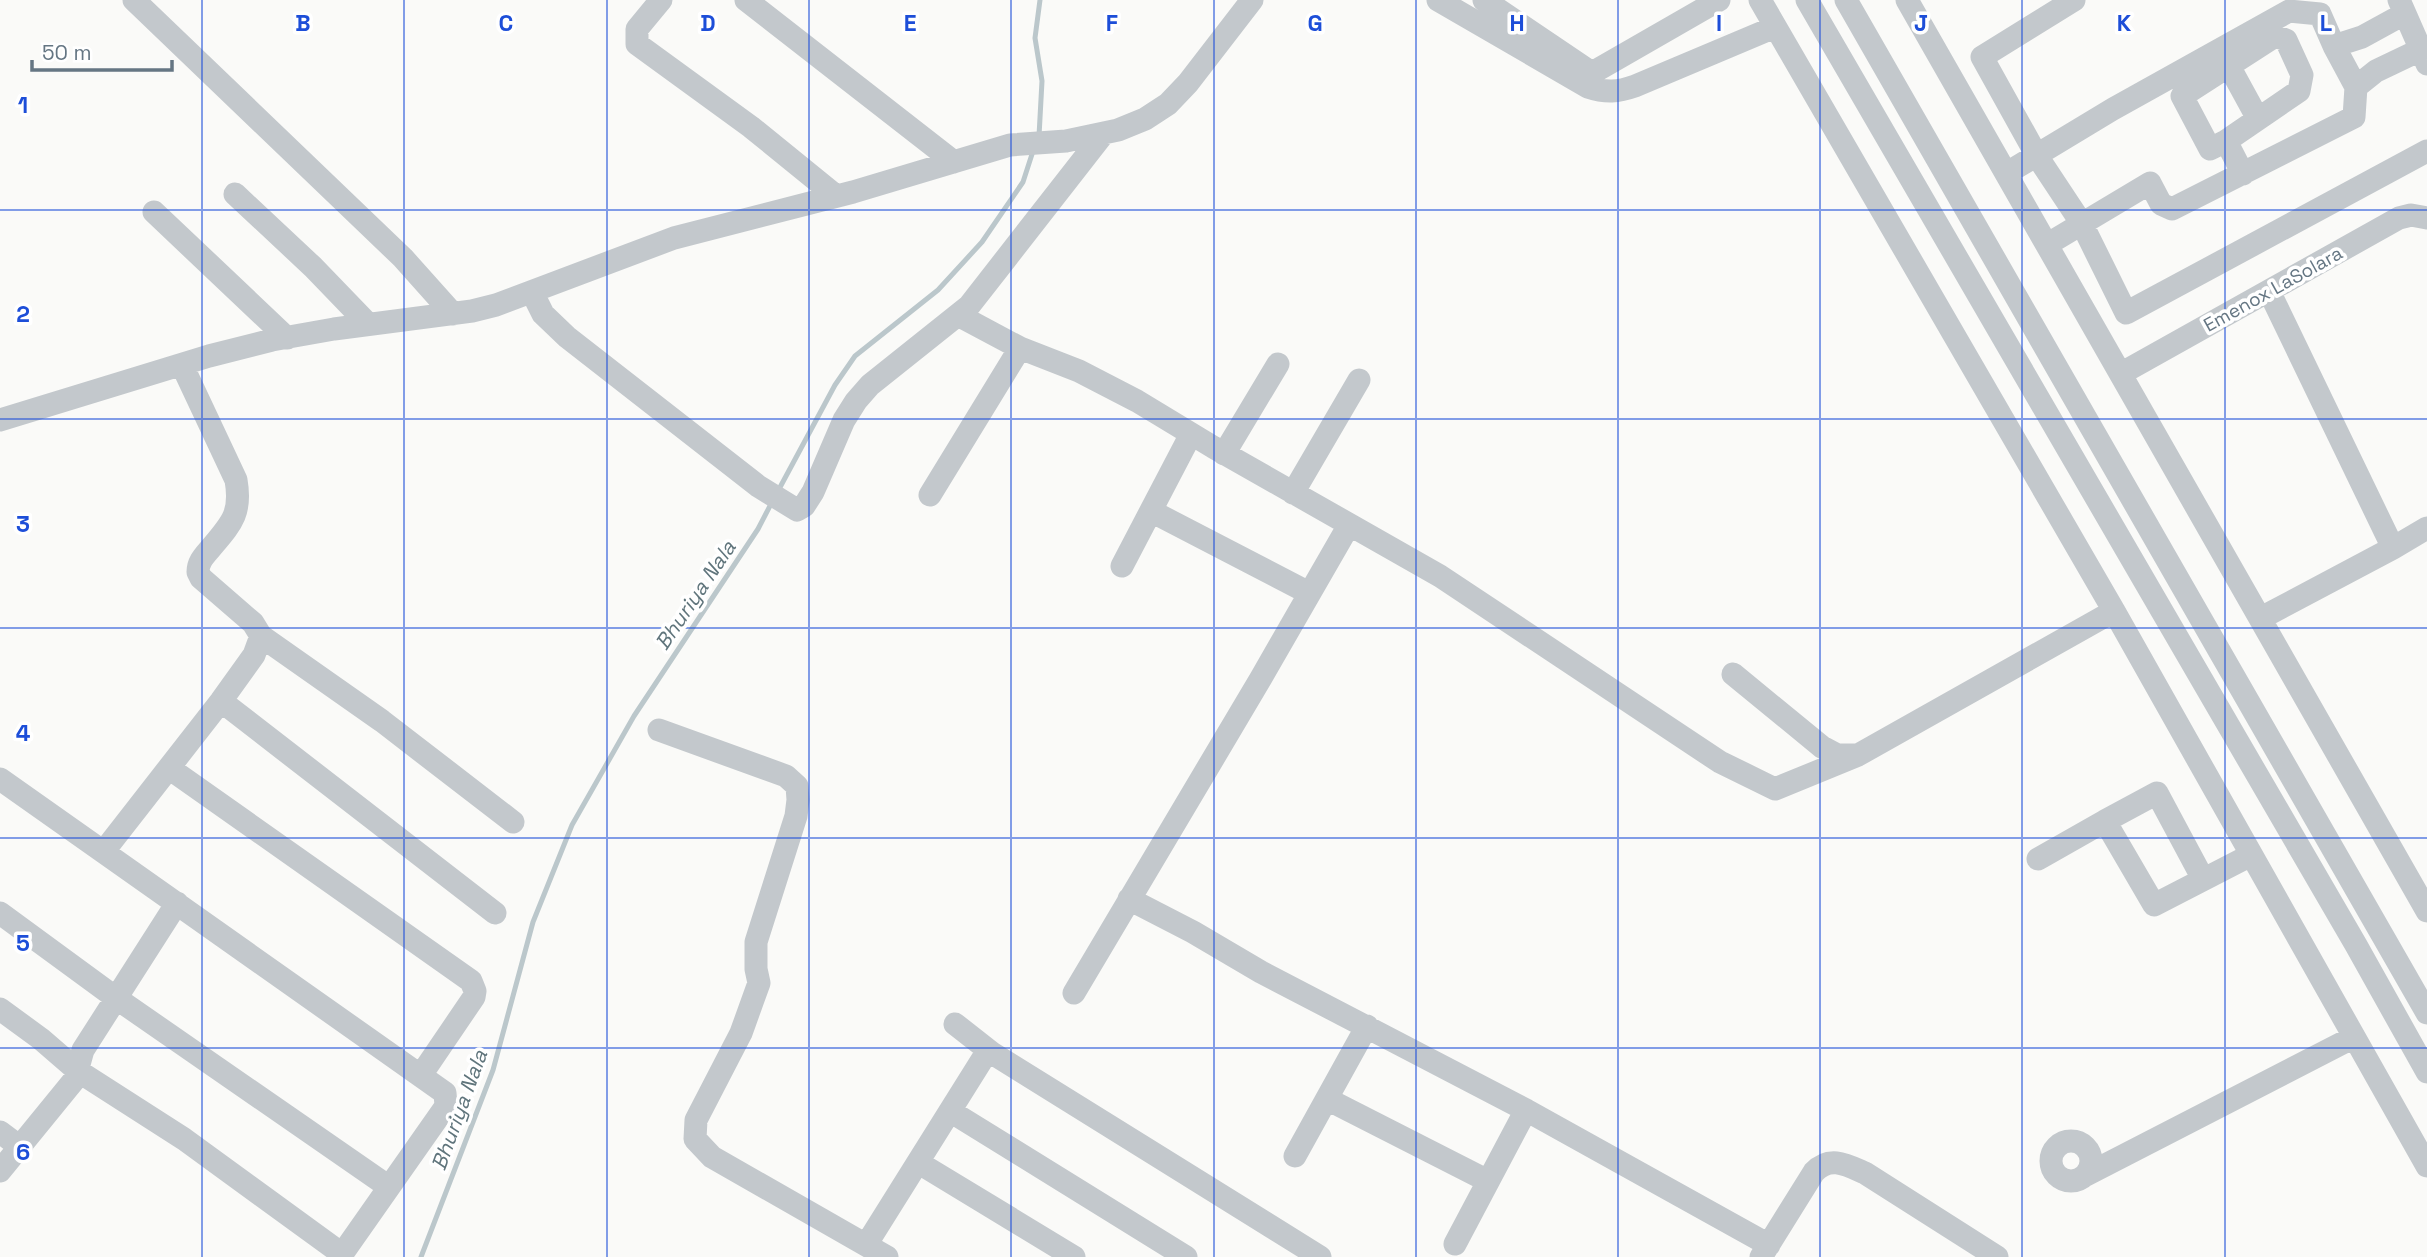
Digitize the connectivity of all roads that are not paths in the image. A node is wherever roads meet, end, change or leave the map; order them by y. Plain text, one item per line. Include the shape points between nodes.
1 (134, 0) edge
2 (661, 0) edge
3 (746, 0) edge
4 (1252, 0) edge
5 (1438, 0) edge
6 (1484, 0) edge
7 (1760, 0) edge
8 (1807, 0) edge
9 (1846, 0) edge
10 (1907, 0) edge
11 (2074, 0) edge
12 (1716, 1) edge
13 (2402, 7) edge
14 (1775, 27) junction
15 (2334, 46) junction
16 (2424, 57) edge
17 (2229, 66) junction
18 (2356, 88) junction
19 (2258, 119) junction
20 (1104, 133) junction
21 (2227, 141) junction
22 (2427, 151) edge
23 (2037, 156) junction
24 (954, 162) junction
25 (2007, 173) junction
26 (2244, 174) junction
27 (235, 194) dead end
28 (835, 196) junction
29 (154, 212) dead end
30 (2427, 218) edge
31 (2081, 224) junction
32 (2048, 244) junction
33 (2269, 291) junction
34 (532, 292) junction
35 (453, 314) junction
36 (958, 315) junction
37 (368, 324) junction
38 (287, 338) junction
39 (1020, 348) junction
40 (1278, 364) dead end
41 (182, 365) junction
42 (2122, 373) junction
43 (1359, 380) dead end
44 (0, 420) edge
45 (1191, 434) junction
46 (1224, 454) junction
47 (1293, 493) junction
48 (930, 495) dead end
49 (1151, 511) junction
50 (1349, 525) junction
51 (2427, 528) edge
52 (2393, 548) junction
53 (1122, 566) dead end
54 (1309, 593) junction
55 (2114, 611) junction
56 (2262, 618) junction
57 (261, 636) junction
58 (1733, 674) dead end
59 (221, 701) junction
60 (659, 730) dead end
61 (1858, 755) junction
62 (169, 768) junction
63 (0, 779) edge
64 (2105, 821) junction
65 (513, 822) dead end
66 (104, 851) junction
67 (2251, 855) junction
68 (2038, 859) dead end
69 (2203, 879) junction
70 (1129, 899) junction
71 (177, 903) junction
72 (2427, 911) edge
73 (0, 913) edge
74 (495, 913) dead end
75 (1074, 993) dead end
76 (116, 998) junction
77 (0, 1009) edge
78 (2427, 1013) edge
79 (955, 1024) dead end
80 (1367, 1026) junction
81 (2354, 1037) junction
82 (992, 1053) junction
83 (78, 1071) junction
84 (2427, 1072) edge
85 (421, 1075) junction
86 (1327, 1098) junction
87 (1526, 1110) junction
88 (950, 1111) junction
89 (0, 1132) edge
90 (20, 1146) junction
91 (1295, 1156) dead end
92 (919, 1163) junction
93 (2427, 1166) edge
94 (0, 1171) edge
95 (2084, 1177) dead end
96 (1488, 1181) junction
97 (389, 1187) junction
98 (1455, 1244) dead end
99 (866, 1245) junction
100 (1151, 1248) edge
101 (1765, 1251) edge
102 (341, 1255) edge
103 (887, 1257) edge
104 (1074, 1257) edge
105 (1186, 1257) edge
106 (1320, 1257) edge
107 (1997, 1257) edge

1 - 35 street via 402,258
2 - 28 street via 638,29 637,44
3 - 24 street
4 - 20 street via 1168,104 1145,119
5 - 14 street via 1603,92 1636,86
6 - 12 street via 1592,73
7 - 14 street
8 - 84 street
9 - 78 street
10 - 25 street
11 - 23 street via 1982,57
13 - 15 street via 2362,37
13 - 16 street
14 - 55 street
15 - 18 street
15 - 23 street via 2320,14 2289,11
16 - 18 street via 2376,71
17 - 19 street
17 - 19 street via 2275,36 2286,40 2302,75 2299,91
17 - 21 street via 2182,96 2210,149
18 - 26 street via 2354,117
19 - 21 street
20 - 24 street via 1010,145
20 - 36 street
21 - 26 street
22 - 31 street via 2126,313
23 - 25 street
23 - 31 street
24 - 28 street
25 - 32 street
26 - 31 street via 2172,209 2161,204 2150,183
27 - 37 street
28 - 34 street via 665,241
29 - 38 street
30 - 33 street, Emenox LaSolara via 2399,218
31 - 32 street
32 - 42 street
33 - 42 street, Emenox LaSolara
33 - 52 street
34 - 35 street via 496,306
34 - 36 street via 550,323 793,509 804,506 813,492 856,401
35 - 37 street
36 - 39 street
37 - 38 street
38 - 41 street
39 - 45 street via 1103,383
39 - 48 street
40 - 46 street
41 - 44 street
41 - 57 street via 236,480 238,495 231,524 202,559 198,572
42 - 56 street
43 - 47 street
45 - 46 street
45 - 49 street
46 - 47 street
47 - 50 street
49 - 53 street
49 - 54 street
50 - 54 street
50 - 61 street via 1440,576 1720,762 1775,789
51 - 52 street
52 - 56 street
54 - 70 street
55 - 61 street
55 - 67 street
56 - 72 street
57 - 59 street via 254,655
57 - 65 street
58 - 61 street via 1822,747 1837,755
59 - 62 street
59 - 74 street
60 - 99 street via 786,776 797,786 796,816 756,942 759,983 741,1033 696,1120 695,1139 712,1157
62 - 66 street
62 - 85 street via 471,982 474,997
63 - 66 street
64 - 68 street
64 - 69 street via 2154,905
64 - 69 street via 2157,793
66 - 71 street
67 - 69 street
67 - 81 street
70 - 75 street
70 - 80 street
71 - 76 street
71 - 85 street
73 - 76 street
76 - 83 street via 83,1050
76 - 97 street
77 - 83 street
79 - 82 street
80 - 86 street
80 - 87 street
81 - 93 street
81 - 95 street
82 - 88 street via 985,1055
82 - 106 street
83 - 90 street
83 - 102 street via 184,1139
85 - 97 street via 445,1093 446,1106
86 - 91 street
86 - 96 street
87 - 96 street
87 - 101 street
88 - 92 street
88 - 100 street
89 - 90 street
90 - 94 street
92 - 99 street
92 - 104 street
96 - 98 street
97 - 102 street
99 - 103 street
100 - 105 street
101 - 107 street via 1814,1172 1821,1164 1833,1162 1866,1173

